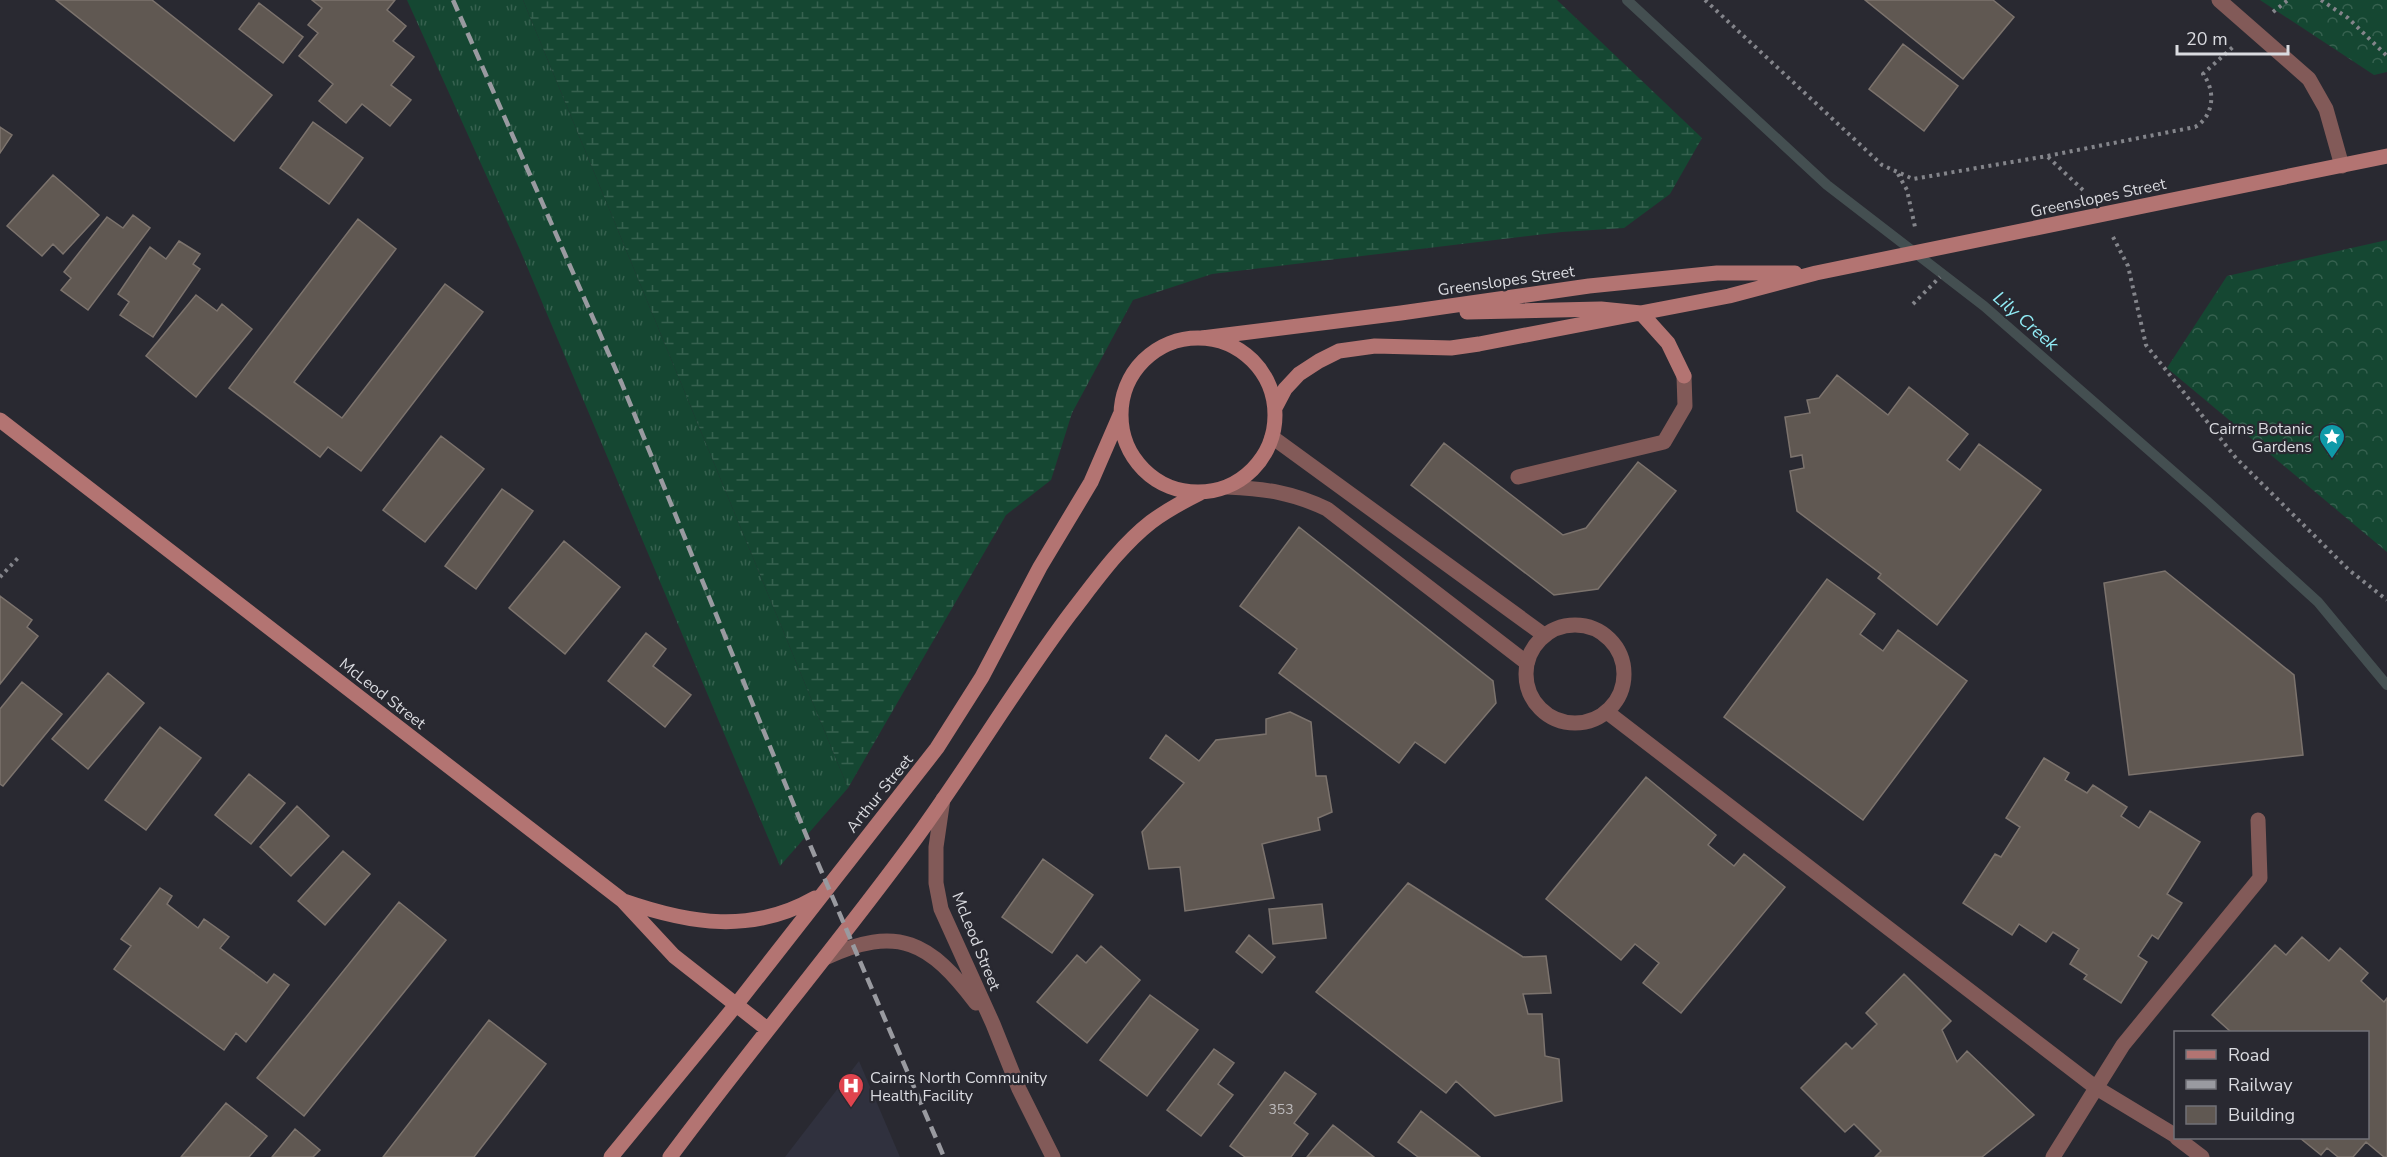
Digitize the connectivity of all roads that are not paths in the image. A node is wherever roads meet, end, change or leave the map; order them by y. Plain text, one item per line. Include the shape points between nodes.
1 (2219, 0) edge
2 (2387, 156) edge
3 (2342, 166) junction
4 (1816, 273) junction
5 (1401, 313) junction
6 (1641, 313) junction
7 (1202, 338) junction
8 (1275, 408) junction
9 (1120, 415) junction
10 (0, 420) edge
11 (1272, 437) junction
12 (1518, 477) dead end
13 (1227, 487) junction
14 (1202, 492) junction
15 (1544, 635) junction
16 (1527, 663) junction
17 (1607, 712) junction
18 (943, 798) junction
19 (2258, 820) dead end
20 (821, 895) junction
21 (621, 900) junction
22 (825, 958) junction
23 (736, 1005) junction
24 (993, 1024) junction
25 (767, 1029) junction
26 (2095, 1087) junction
27 (2174, 1136) edge
28 (2179, 1139) edge
29 (611, 1157) edge
30 (669, 1157) edge
31 (1053, 1157) edge
32 (2053, 1157) edge
33 (2202, 1157) edge

1 - 3 street via 2309,79 2326,109
2 - 3 street, Greenslopes Street
3 - 4 street, Greenslopes Street
4 - 5 street, Greenslopes Street via 1717,273 1589,286
4 - 6 street, Greenslopes Street via 1730,296
5 - 6 street via 1601,309
5 - 7 street, Greenslopes Street
6 - 8 street, Greenslopes Street via 1451,348 1375,345 1339,351 1299,375 1285,389
6 - 12 street via 1668,343 1684,376 1685,406 1664,442
7 - 8 street via 1224,342 1244,352 1260,368
7 - 9 street via 1177,341 1154,351 1142,362 1124,390
8 - 11 street
9 - 14 street via 1124,440 1135,462 1154,479 1177,490
9 - 20 street, Arthur Street via 1091,482 955,721 914,780
10 - 21 street, McLeod Street
11 - 13 street via 1255,467
11 - 15 street
13 - 14 street
13 - 16 street via 1299,496 1327,509
14 - 18 street via 1150,523 1112,561 1053,638
15 - 16 street
15 - 17 street via 1576,625 1608,637 1624,666 1624,683
16 - 17 street via 1529,693 1548,716 1579,724
17 - 26 street
18 - 22 street
18 - 24 street, McLeod Street via 936,847 941,909
19 - 26 street via 2260,878 2123,1044
20 - 21 street via 794,910 741,923 701,921
20 - 23 street, Arthur Street
21 - 23 street, McLeod Street via 674,956
22 - 24 street, McLeod Street via 853,945 877,940 925,950 938,958
22 - 25 street
23 - 25 street, McLeod Street
23 - 29 street, Arthur Street
24 - 31 street, McLeod Street via 1019,1089
25 - 30 street
26 - 27 street
26 - 32 street
28 - 33 street

